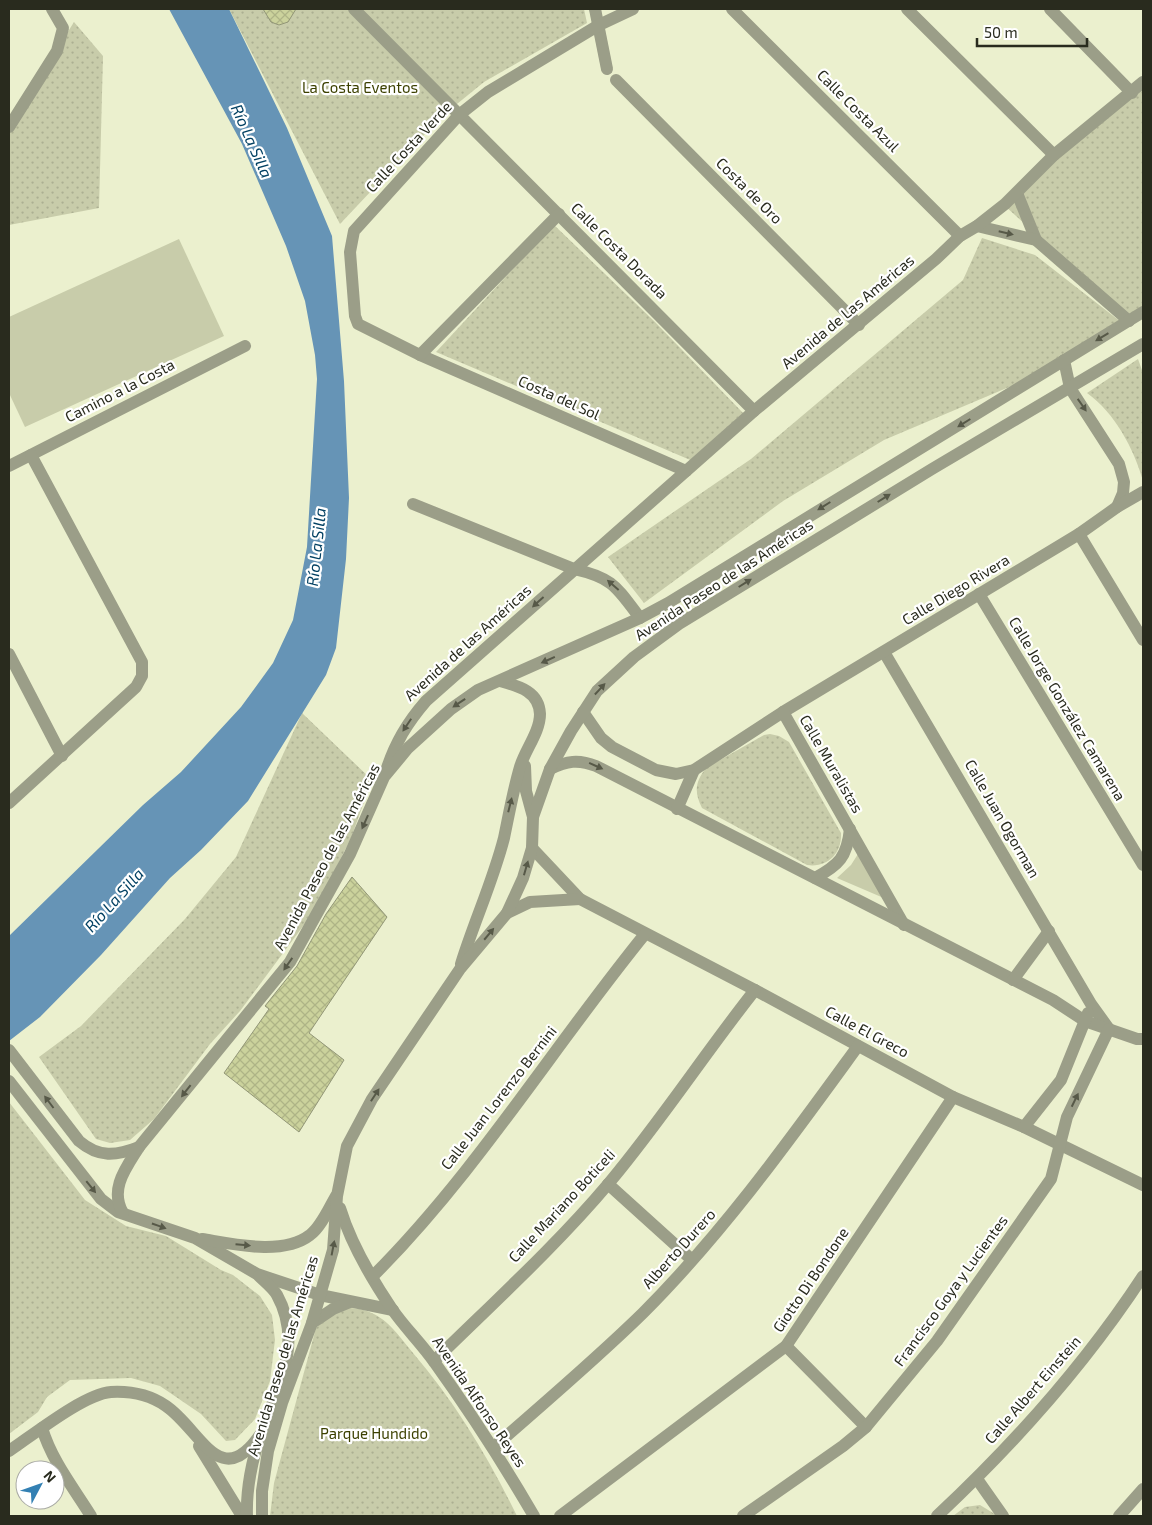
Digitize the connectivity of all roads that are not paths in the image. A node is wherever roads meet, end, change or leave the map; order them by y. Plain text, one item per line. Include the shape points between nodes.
1 (52, 9) edge
2 (354, 9) edge
3 (595, 9) edge
4 (633, 9) edge
5 (732, 9) edge
6 (907, 9) edge
7 (1050, 9) edge
8 (599, 25) junction
9 (607, 69) dead end
10 (616, 80) dead end
11 (1143, 82) edge
12 (1132, 93) junction
13 (458, 115) junction
14 (9, 127) edge
15 (1054, 155) junction
16 (1017, 193) junction
17 (559, 214) junction
18 (977, 226) junction
19 (960, 236) junction
20 (1036, 240) junction
21 (1143, 312) edge
22 (1129, 321) junction
23 (859, 325) junction
24 (1143, 344) edge
25 (245, 346) dead end
26 (420, 355) junction
27 (1064, 360) junction
28 (1070, 388) junction
29 (754, 411) junction
30 (30, 455) junction
31 (9, 466) edge
32 (686, 471) junction
33 (1143, 492) edge
34 (413, 504) dead end
35 (1116, 507) junction
36 (1079, 534) junction
37 (574, 569) junction
38 (979, 594) junction
39 (640, 618) junction
40 (1143, 640) edge
41 (884, 652) junction
42 (9, 654) edge
43 (500, 681) junction
44 (583, 712) junction
45 (783, 712) junction
46 (528, 746) junction
47 (62, 756) junction
48 (550, 769) junction
49 (694, 770) junction
50 (384, 777) junction
51 (9, 803) edge
52 (677, 809) junction
53 (533, 818) junction
54 (850, 829) junction
55 (532, 848) junction
56 (1143, 865) edge
57 (815, 878) junction
58 (580, 899) junction
59 (507, 913) junction
60 (904, 925) junction
61 (1049, 931) junction
62 (645, 934) junction
63 (460, 969) junction
64 (1013, 980) junction
65 (755, 990) junction
66 (1091, 1004) junction
67 (1086, 1021) junction
68 (1108, 1029) junction
69 (1143, 1039) edge
70 (858, 1046) junction
71 (9, 1050) edge
72 (9, 1081) edge
73 (953, 1097) junction
74 (1024, 1127) junction
75 (1061, 1146) junction
76 (139, 1147) junction
77 (608, 1184) junction
78 (1143, 1185) edge
79 (336, 1196) junction
80 (123, 1213) junction
81 (195, 1238) junction
82 (691, 1259) junction
83 (257, 1274) junction
84 (372, 1276) junction
85 (1143, 1276) edge
86 (320, 1295) junction
87 (350, 1302) junction
88 (393, 1310) junction
89 (312, 1324) junction
90 (786, 1346) junction
91 (434, 1361) junction
92 (187, 1427) junction
93 (866, 1427) junction
94 (42, 1428) junction
95 (260, 1435) junction
96 (494, 1447) junction
97 (9, 1451) edge
98 (977, 1479) junction
99 (223, 1485) junction
100 (262, 1491) junction
101 (248, 1492) junction
102 (1142, 1495) edge
103 (91, 1516) edge
104 (242, 1516) edge
105 (247, 1516) edge
106 (262, 1516) edge
107 (534, 1516) edge
108 (560, 1516) edge
109 (743, 1516) edge
110 (937, 1516) edge
111 (1003, 1516) edge
112 (1119, 1516) edge

1 - 14 street via 63,28 57,51
2 - 13 street, Calle Costa Dorada
3 - 8 street
4 - 8 street, Calle Costa Verde
5 - 19 street, Calle Costa Azul
6 - 15 street
7 - 12 street
8 - 9 street
8 - 13 street, Calle Costa Verde via 488,92
10 - 23 street, Costa de Oro
11 - 12 street, Avenida de Las Américas
12 - 15 street, Avenida de Las Américas
13 - 17 street, Calle Costa Dorada
13 - 26 street, Calle Costa Verde via 354,231 351,240 350,261 358,324
15 - 16 street, Avenida de Las Américas
16 - 18 street, Avenida de Las Américas
16 - 20 street
17 - 26 street
17 - 29 street, Calle Costa Dorada
18 - 19 street, Avenida de Las Américas
18 -> 20 street
19 - 23 street, Avenida de Las Américas
20 - 22 street
21 - 22 street, Avenida Paseo de las Américas
22 -> 27 street, Avenida Paseo de las Américas
23 - 29 street, Avenida de Las Américas
24 - 28 street, Avenida Paseo de las Américas
25 - 30 street, Camino a la Costa
26 - 32 street, Costa del Sol
27 - 28 street
27 -> 39 street, Avenida Paseo de las Américas via 890,469
28 -> 35 street via 1119,464 1124,482
44 -> 28 street, Avenida Paseo de las Américas via 597,691 634,657 679,624
29 - 32 street, Avenida de Las Américas
30 - 31 street, Camino a la Costa
30 - 47 street via 142,662 142,676 136,687
32 - 37 street, Avenida de Las Américas
33 - 35 street, Calle Diego Rivera
34 - 37 street
35 - 36 street, Calle Diego Rivera
36 - 38 street, Calle Diego Rivera
36 - 40 street
39 -> 37 street via 615,586 598,574
37 -> 50 street, Avenida de las Américas via 426,700 407,724
38 - 41 street, Calle Diego Rivera
38 - 56 street, Calle Jorge González Camarena
39 -> 43 street, Avenida Paseo de las Américas
41 - 45 street, Calle Diego Rivera
41 - 61 street, Calle Juan Ogorman
42 - 47 street
43 - 46 street via 529,691 535,699 540,713 538,727
43 -> 50 street, Avenida Paseo de las Américas via 478,690 450,709 408,748
44 - 48 street, Avenida Paseo de las Américas
44 - 49 street, Calle Muralistas via 601,738 612,747 656,770 676,774
45 - 49 street, Calle Muralistas
45 - 54 street, Calle Muralistas
46 - 53 street via 526,791
63 -> 46 street via 504,838 508,811
47 - 51 street
48 -> 52 street via 567,761 583,761
48 - 53 street, Avenida Paseo de las Américas
49 - 52 street
50 -> 76 street, Avenida Paseo de las Américas via 350,854 290,962
52 - 57 street
53 - 55 street, Avenida Paseo de las Américas
54 - 57 street via 848,847 842,859
54 - 60 street, Calle Muralistas
55 - 58 street, Calle El Greco
59 -> 55 street, Avenida Paseo de las Américas
57 - 60 street
58 - 59 street via 530,902
58 - 62 street, Calle El Greco
63 -> 59 street, Avenida Paseo de las Américas
60 - 64 street
61 - 64 street
61 - 66 street, Calle Juan Ogorman
62 - 65 street, Calle El Greco
62 - 84 street, Calle Juan Lorenzo Bernini via 486,1144 408,1240
79 -> 63 street, Avenida Paseo de las Américas via 347,1146 372,1099
64 - 67 street via 1054,1000
65 - 70 street, Calle El Greco
65 - 77 street, Calle Mariano Boticeli
66 - 67 street
66 - 68 street, Calle Juan Ogorman
67 - 68 street
67 - 74 street via 1061,1080
68 - 69 street
75 -> 68 street, Francisco Goya y Lucientes via 1067,1117
70 - 73 street, Calle El Greco
70 - 82 street, Alberto Durero via 739,1206
76 -> 71 street via 110,1155 96,1152 79,1141
72 -> 80 street via 101,1198
73 - 74 street, Calle El Greco
73 - 90 street, Giotto Di Bondone
74 - 75 street, Calle El Greco
75 - 78 street, Calle El Greco
75 - 93 street, Francisco Goya y Lucientes via 1051,1179 982,1280
76 - 80 street, Avenida Paseo de las Américas via 118,1184 118,1205
77 - 82 street
77 - 91 street, Calle Mariano Boticeli
81 -> 79 street via 245,1246 280,1246 300,1241 311,1234
79 - 84 street, Avenida Alfonso Reyes via 347,1231
86 -> 79 street, Avenida Paseo de las Américas via 334,1250
80 -> 81 street
81 - 83 street
82 - 96 street, Alberto Durero via 624,1331
83 - 86 street
83 - 95 street, Avenida Paseo de las Américas via 277,1294 288,1330 284,1375
84 - 88 street, Avenida Alfonso Reyes
85 - 98 street, Calle Albert Einstein via 1076,1367
86 - 87 street
86 - 89 street, Avenida Paseo de las Américas
87 - 88 street
87 - 89 street
88 - 91 street, Avenida Alfonso Reyes
89 - 100 street, Avenida Paseo de las Américas via 273,1436
90 - 93 street
90 - 108 street, Giotto Di Bondone
91 - 96 street, Avenida Alfonso Reyes
92 - 94 street via 156,1400 130,1392 110,1392 91,1397
92 - 95 street via 211,1452 229,1460 244,1455
92 - 99 street
93 - 109 street, Francisco Goya y Lucientes
94 - 97 street
94 - 103 street via 57,1464
95 - 101 street, Avenida Paseo de las Américas
96 - 107 street, Avenida Alfonso Reyes
98 - 110 street, Calle Albert Einstein
98 - 111 street
99 - 101 street
99 - 104 street
100 - 101 street
100 - 106 street
101 - 105 street, Avenida Paseo de las Américas
102 - 112 street

